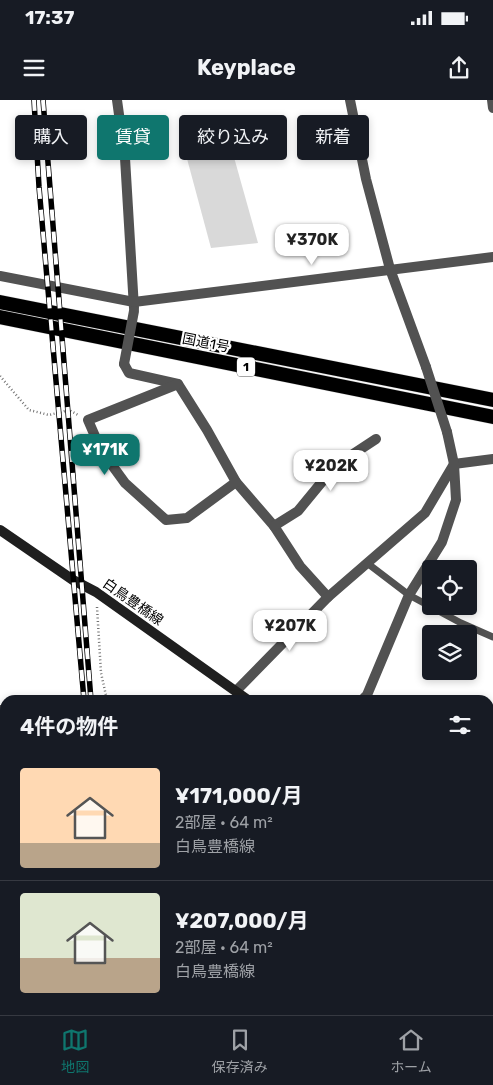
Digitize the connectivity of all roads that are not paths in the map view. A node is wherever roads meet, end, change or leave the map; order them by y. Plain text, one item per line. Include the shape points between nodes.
1 (117, 100) edge
2 (350, 100) edge
3 (492, 100) edge
4 (493, 108) edge
5 (493, 257) edge
6 (390, 269) junction
7 (0, 276) edge
8 (0, 302) edge
9 (134, 307) junction
10 (0, 317) edge
11 (178, 384) junction
12 (493, 400) edge
13 (493, 417) edge
14 (376, 439) dead end
15 (493, 459) edge
16 (454, 464) junction
17 (236, 482) junction
18 (274, 526) junction
19 (0, 530) edge
20 (367, 564) junction
21 (410, 595) junction
22 (328, 597) junction
23 (493, 637) edge
24 (236, 691) junction
25 (241, 695) edge
26 (366, 695) edge

1 - 9 street via 125,158
2 - 6 street via 366,179
3 - 4 street
5 - 6 street
6 - 9 street
6 - 16 street, bridge via 426,367
7 - 9 street
8 - 12 highway, 国道1号 / 1
9 - 11 street, bridge via 124,364 129,373
10 - 13 highway, 国道1号 / 1
11 - 17 street
11 - 17 street via 88,420 102,450 125,483 166,520 187,518
14 - 18 street via 335,466 298,511
15 - 16 street
16 - 20 street via 426,513
16 - 21 street via 456,500 442,542
17 - 18 street
18 - 22 street via 300,566
19 - 24 main road, 白鳥豊橋線 via 96,592
20 - 21 lane
20 - 22 street
21 - 23 lane
21 - 26 street
22 - 24 street
24 - 25 main road, 白鳥豊橋線

